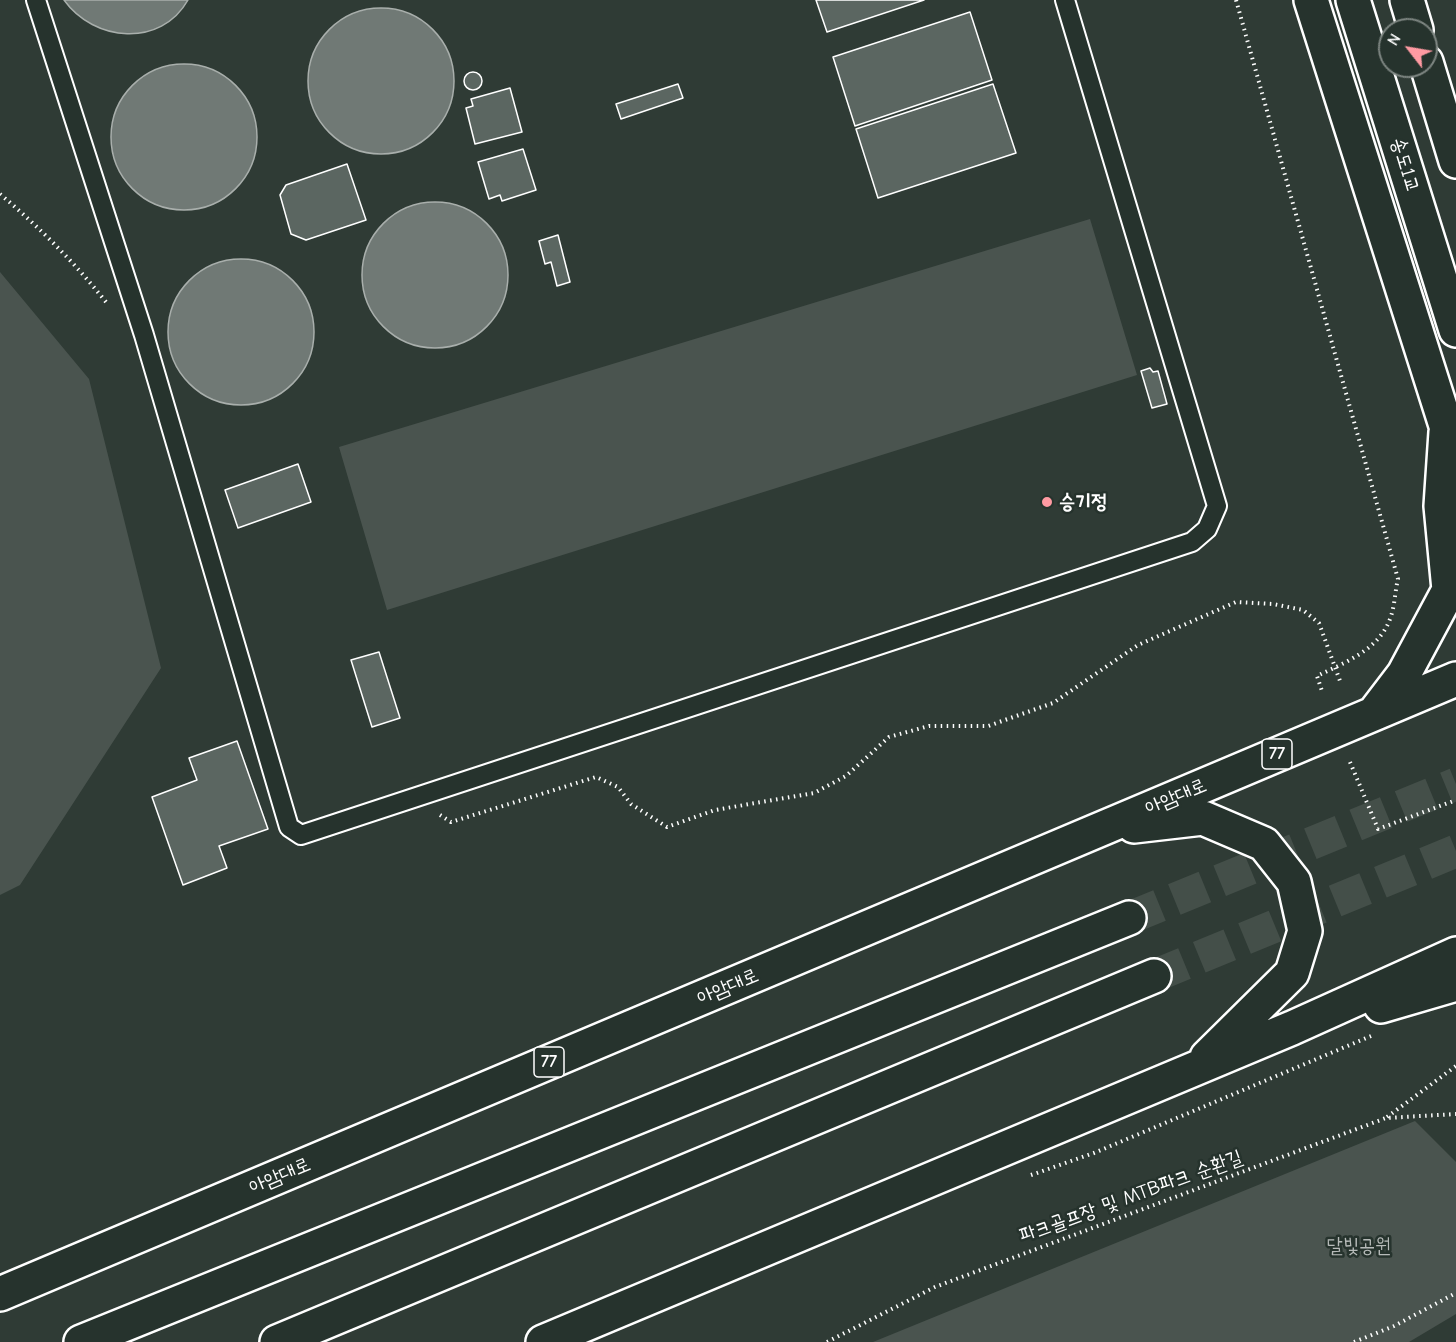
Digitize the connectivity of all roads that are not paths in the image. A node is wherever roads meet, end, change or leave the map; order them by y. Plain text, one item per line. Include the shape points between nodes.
1 (36, 0) edge
2 (1065, 0) edge
3 (1311, 0) edge
4 (1353, 0) edge
5 (1407, 0) edge
6 (1412, 18) edge
7 (1431, 78) edge
8 (1456, 161) edge
9 (1456, 330) edge
10 (1451, 442) edge
11 (1456, 679) edge
12 (1374, 713) junction
13 (1098, 830) junction
14 (1129, 918) tunnel mouth
15 (1456, 954) edge
16 (1154, 976) tunnel mouth
17 (1456, 984) edge
18 (1292, 1028) junction
19 (1195, 1069) junction
20 (0, 1294) edge
21 (81, 1342) edge
22 (277, 1342) edge
23 (543, 1342) edge

1 - 2 lane via 144,335 289,827 301,835 1192,542 1207,529 1217,506
3 - 10 main road
4 - 9 main road, 송도1교
5 - 6 main road
7 - 8 main road
10 - 12 main road via 1441,506 1449,590 1404,674
11 - 12 main road, 아암대로 / 77
12 - 13 main road, 아암대로 / 77
13 - 19 main road via 1203,818 1264,844 1294,882 1305,931 1292,973
13 - 20 main road, 아암대로 / 77
14 - 21 main road
15 - 18 main road
16 - 22 main road
17 - 18 main road
18 - 19 main road
19 - 23 main road

